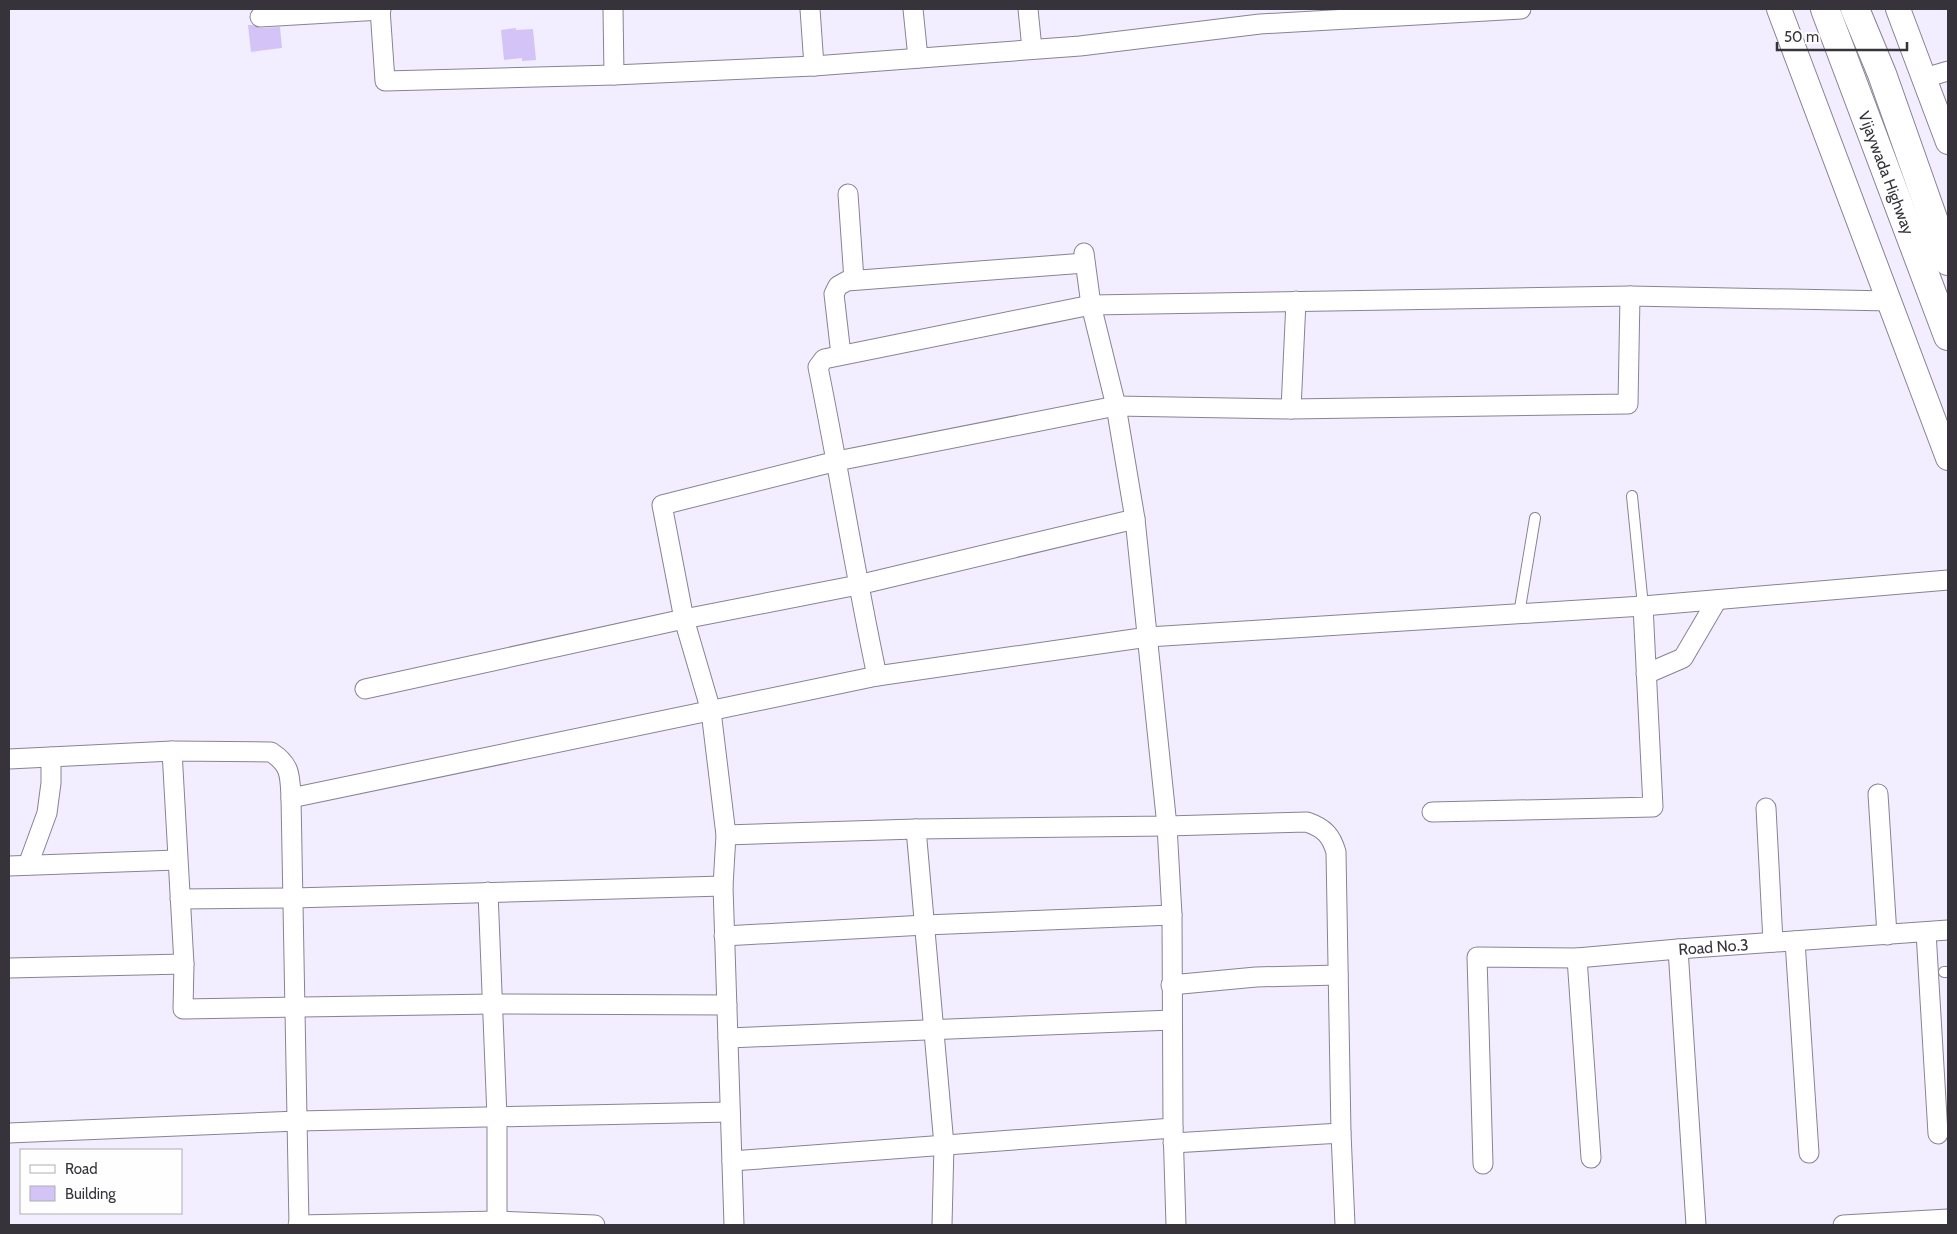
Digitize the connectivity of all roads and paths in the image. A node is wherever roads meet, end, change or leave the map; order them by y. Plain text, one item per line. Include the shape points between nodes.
1 (613, 9) edge
2 (810, 9) edge
3 (913, 9) edge
4 (1028, 9) edge
5 (1517, 9) edge
6 (1521, 9) edge
7 (1779, 9) edge
8 (1825, 9) edge
9 (1855, 9) edge
10 (1898, 9) edge
11 (380, 10) edge
12 (1259, 16) edge
13 (260, 17) dead end
14 (1032, 49) junction
15 (918, 58) junction
16 (814, 66) junction
17 (1948, 71) edge
18 (614, 75) junction
19 (1924, 78) junction
20 (1948, 142) edge
21 (848, 194) dead end
22 (1948, 262) edge
23 (854, 280) junction
24 (1630, 296) junction
25 (1296, 301) junction
26 (1890, 301) junction
27 (1092, 305) junction
28 (1948, 336) edge
29 (841, 355) junction
30 (1116, 406) junction
31 (1291, 408) junction
32 (1948, 458) edge
33 (837, 461) junction
34 (1632, 496) dead end
35 (1535, 518) dead end
36 (1134, 519) junction
37 (1948, 580) edge
38 (858, 585) junction
39 (1717, 600) junction
40 (1643, 606) junction
41 (1519, 614) junction
42 (684, 619) junction
43 (1148, 637) junction
44 (1646, 674) junction
45 (877, 676) junction
46 (365, 688) dead end
47 (711, 711) junction
48 (172, 751) junction
49 (51, 757) junction
50 (9, 759) edge
51 (1878, 794) dead end
52 (291, 798) junction
53 (1766, 808) dead end
54 (1432, 812) dead end
55 (1168, 826) junction
56 (916, 828) junction
57 (726, 835) junction
58 (177, 860) junction
59 (28, 865) junction
60 (9, 866) edge
61 (722, 886) junction
62 (488, 892) junction
63 (294, 898) junction
64 (180, 899) junction
65 (1172, 915) junction
66 (925, 925) junction
67 (1948, 930) edge
68 (1926, 932) junction
69 (1887, 935) junction
70 (724, 936) junction
71 (1794, 941) junction
72 (1773, 942) junction
73 (1678, 949) junction
74 (1577, 958) junction
75 (184, 964) junction
76 (9, 968) edge
77 (1338, 975) junction
78 (1172, 985) junction
79 (493, 1004) junction
80 (727, 1005) junction
81 (296, 1008) junction
82 (1172, 1020) junction
83 (934, 1030) junction
84 (728, 1038) junction
85 (730, 1112) junction
86 (497, 1117) junction
87 (298, 1121) junction
88 (9, 1133) edge
89 (1341, 1133) junction
90 (1938, 1134) dead end
91 (1173, 1135) junction
92 (944, 1145) junction
93 (1808, 1153) dead end
94 (1591, 1158) dead end
95 (732, 1161) junction
96 (1483, 1164) dead end
97 (1948, 1219) edge
98 (498, 1223) edge
99 (1894, 1223) edge
100 (299, 1225) edge
101 (595, 1225) edge
102 (734, 1225) edge
103 (942, 1225) edge
104 (1176, 1225) edge
105 (1345, 1225) edge
106 (1696, 1225) edge
107 (1843, 1225) edge

1 - 18 street
2 - 16 street
3 - 15 street
4 - 14 street
5 - 6 street
5 - 12 street
7 - 26 street
8 - 28 highway, Vijaywada Highway
9 - 22 highway, Vijaywada Highway via 1882,74
10 - 19 street
11 - 13 street
11 - 18 street via 385,81
12 - 14 street via 1080,46
14 - 15 street
15 - 16 street
16 - 18 street
17 - 19 street
19 - 20 street
21 - 23 street
23 - 27 street via 1084,258
23 - 29 street via 838,286 834,294
24 - 25 street
24 - 26 street
24 - 31 street via 1628,404
25 - 27 street
25 - 31 street
26 - 32 street
27 - 29 street
27 - 30 street
29 - 33 street via 824,360 818,367
30 - 31 street
30 - 33 street
30 - 36 street
33 - 38 street
33 - 42 street via 662,505
34 - 40 lane
35 - 41 lane
36 - 38 street
36 - 43 street
37 - 39 street
38 - 42 street
38 - 45 street
39 - 40 street
39 - 44 street via 1683,658
40 - 41 street
40 - 44 street
41 - 43 street
42 - 46 street
42 - 47 street
43 - 45 street
43 - 55 street
44 - 54 street via 1653,807
45 - 47 street
47 - 52 street
47 - 57 street
48 - 49 street
48 - 52 street via 271,752 283,760 290,776
48 - 58 street
49 - 50 street
49 - 59 street via 47,813
51 - 69 street
52 - 63 street
53 - 72 street
55 - 56 street
55 - 65 street
55 - 77 street via 1307,822 1328,833 1336,852
56 - 57 street
56 - 66 street
57 - 61 street
58 - 59 street
58 - 64 street
59 - 60 street
61 - 62 street
61 - 70 street
62 - 63 street
62 - 79 street
63 - 64 street
63 - 81 street
64 - 75 street
65 - 66 street
65 - 78 street
66 - 70 street
66 - 83 street
67 - 68 street, Road No.3
68 - 69 street, Road No.3
68 - 90 street
69 - 71 street, Road No.3
70 - 80 street
71 - 72 street, Road No.3
71 - 93 street
72 - 73 street, Road No.3
73 - 74 street, Road No.3
73 - 106 street
74 - 94 street
74 - 96 street, Road No.3 via 1477,957
75 - 76 street
75 - 81 street via 183,1009
77 - 78 street via 1256,977
77 - 89 street
78 - 82 street
79 - 80 street
79 - 81 street
79 - 86 street
80 - 84 street
81 - 87 street
82 - 83 street
82 - 91 street
83 - 84 street
83 - 92 street
84 - 85 street
85 - 86 street
85 - 95 street
86 - 87 street
86 - 98 street
87 - 88 street
87 - 100 street
89 - 91 street
89 - 105 street
91 - 92 street
91 - 104 street
92 - 95 street
92 - 103 street
95 - 102 street
97 - 99 street
98 - 100 street
98 - 101 street
99 - 107 street

